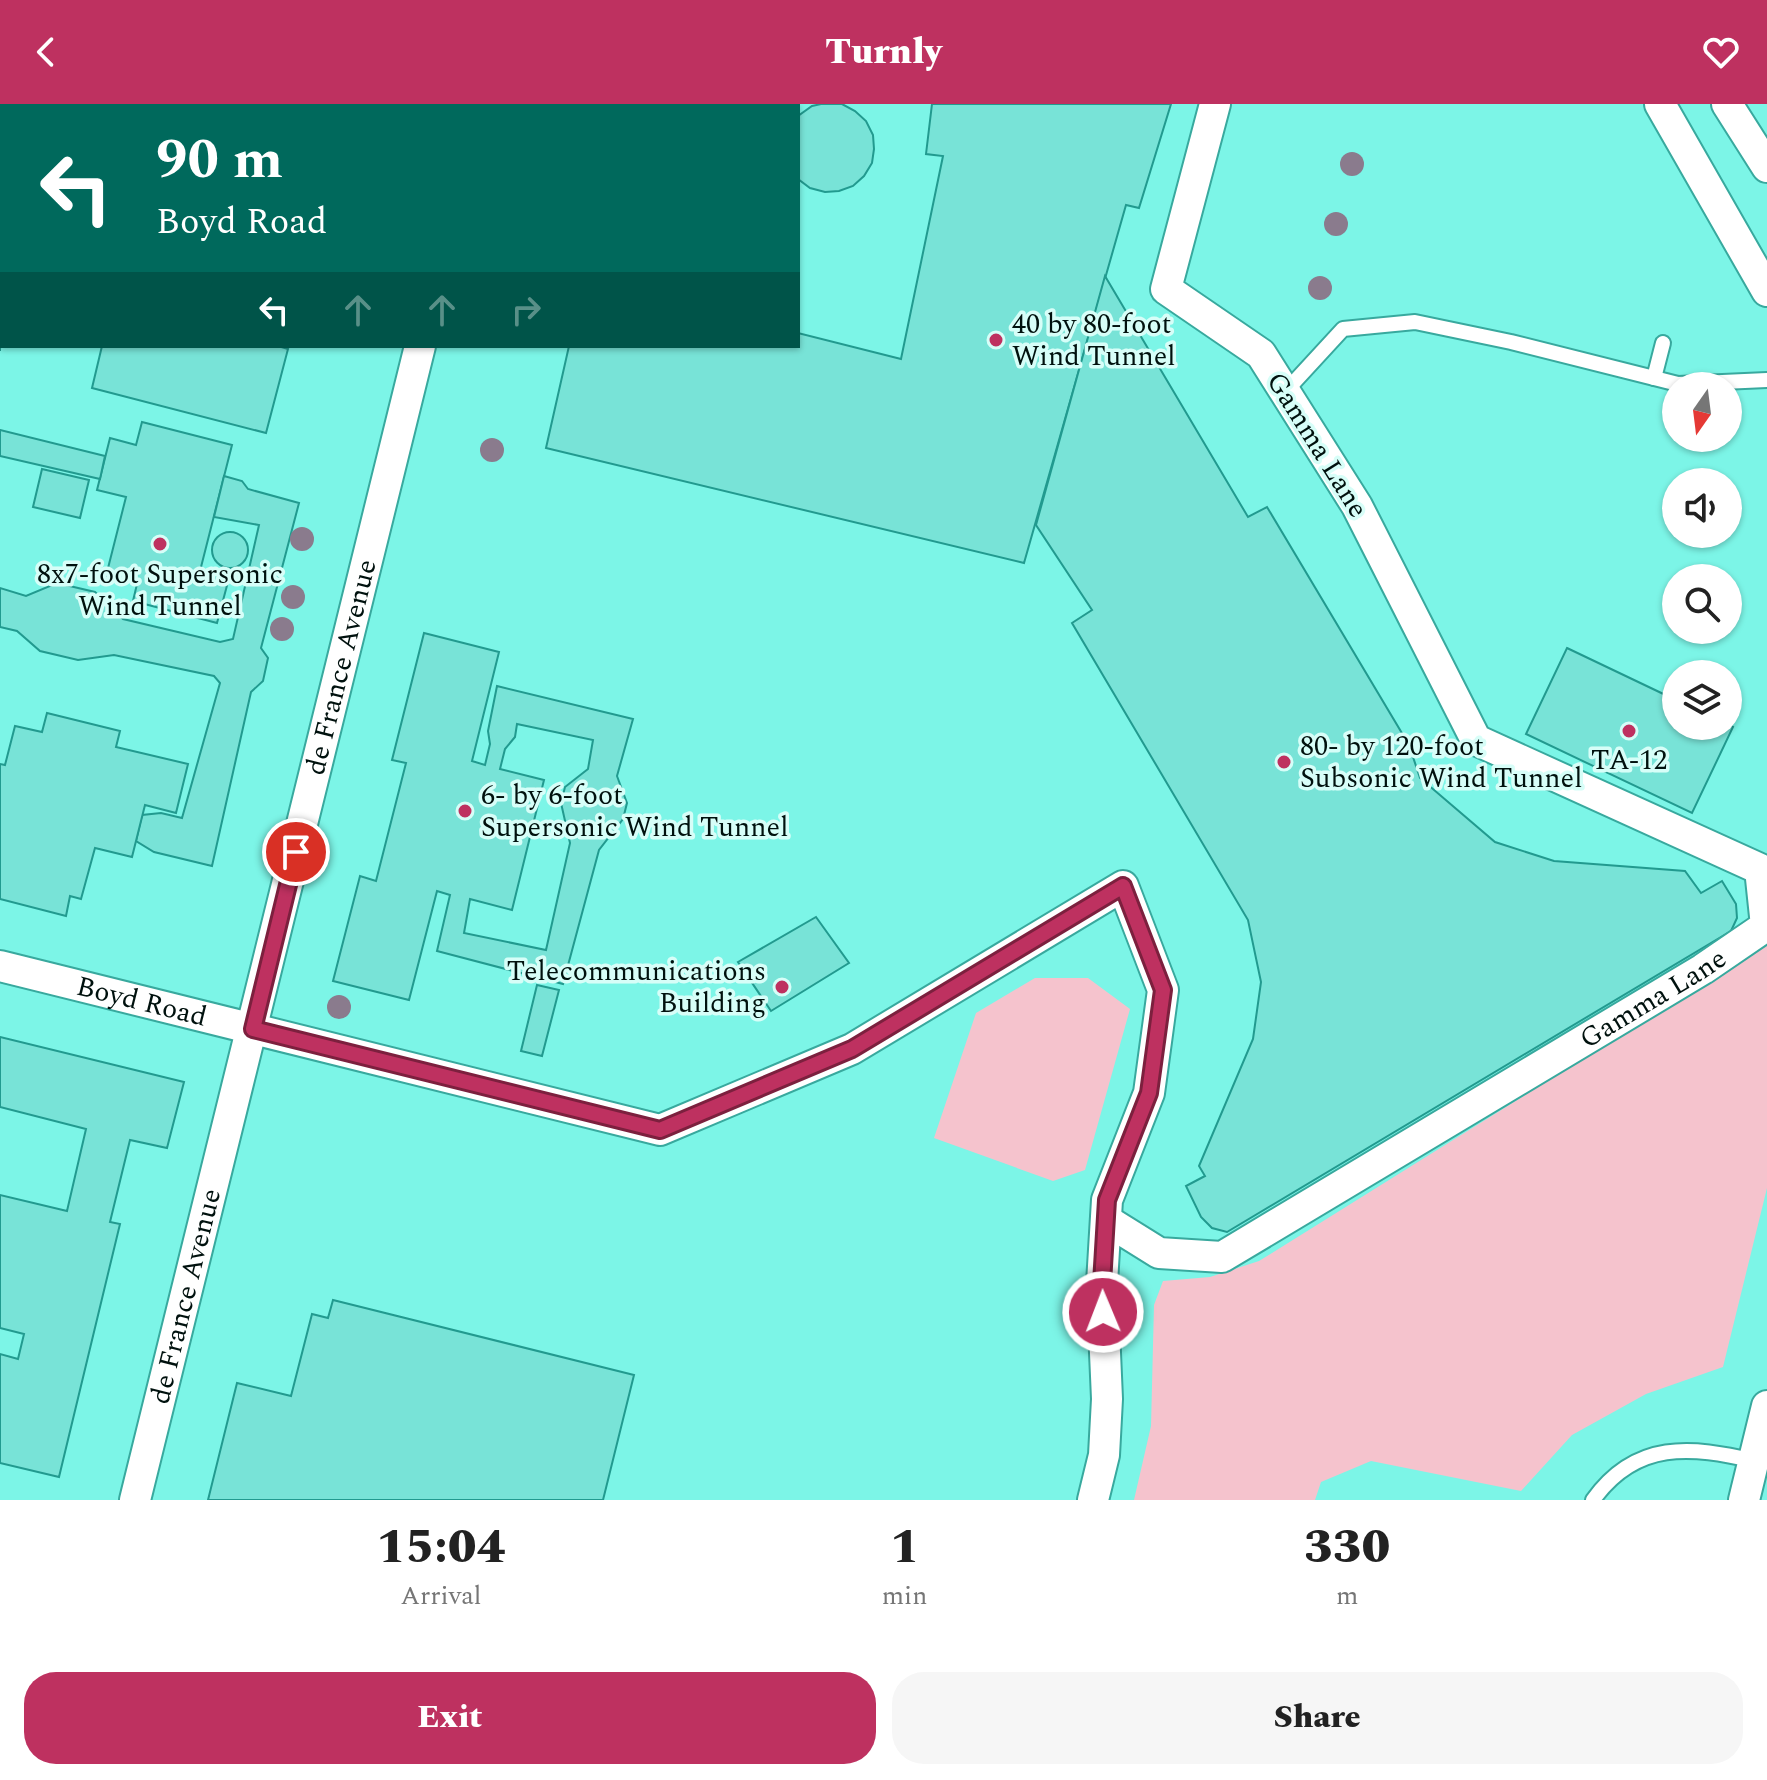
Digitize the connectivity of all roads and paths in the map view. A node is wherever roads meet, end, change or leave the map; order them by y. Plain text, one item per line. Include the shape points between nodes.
1 (1215, 104) edge
2 (1660, 104) edge
3 (1727, 104) edge
4 (1767, 167) edge
5 (1767, 291) edge
6 (1663, 343) dead end
7 (420, 348) edge
8 (1654, 378) junction
9 (1767, 380) edge
10 (1285, 392) junction
11 (0, 966) edge
12 (253, 1029) junction
13 (1106, 1220) junction
14 (1767, 1406) edge
15 (1760, 1462) edge
16 (135, 1500) edge
17 (1093, 1500) edge
18 (1593, 1500) edge
19 (1744, 1500) edge

1 - 10 street, Gamma Lane via 1166,289 1261,354
2 - 5 street
3 - 4 street
6 - 8 lane
7 - 12 street, de France Avenue
8 - 9 lane via 1678,384
8 - 10 lane via 1415,322 1343,329
10 - 13 street, Gamma Lane via 1357,506 1476,740 1760,869 1766,926 1222,1257 1159,1253
11 - 12 street, Boyd Road
12 - 13 street, Boyd Road via 660,1130 852,1049 1123,886 1163,990 1149,1093 1107,1200
12 - 16 street, de France Avenue
13 - 17 street via 1102,1283 1107,1399 1104,1455
14 - 15 street
15 - 18 lane via 1709,1450 1651,1455 1617,1472
15 - 19 street

